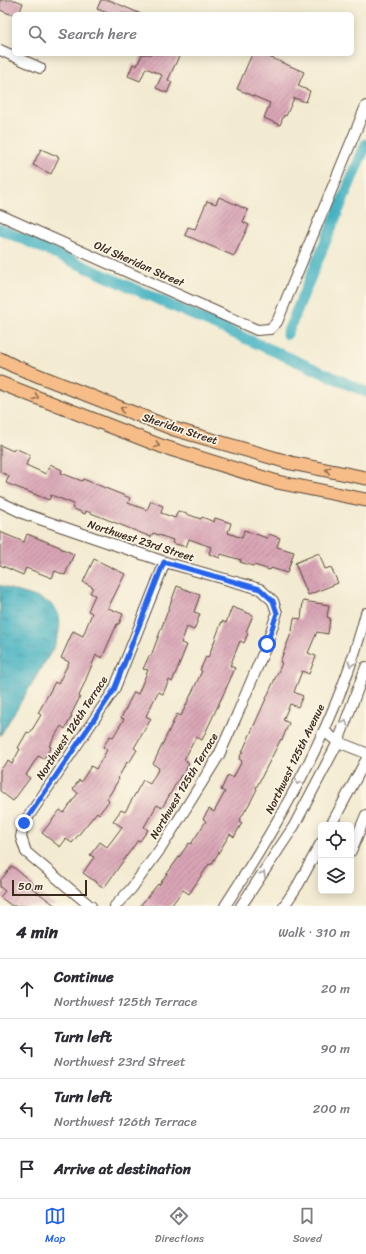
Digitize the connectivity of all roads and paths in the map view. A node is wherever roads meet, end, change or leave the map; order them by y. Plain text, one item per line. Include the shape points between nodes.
1 (0, 50) edge
2 (12, 55) edge
3 (13, 56) edge
4 (40, 68) dead end
5 (366, 106) edge
6 (0, 215) edge
7 (0, 359) edge
8 (0, 383) edge
9 (366, 478) edge
10 (366, 500) edge
11 (0, 502) edge
12 (164, 562) junction
13 (273, 601) joint
14 (366, 613) edge
15 (366, 667) edge
16 (324, 731) junction
17 (338, 742) junction
18 (366, 753) edge
19 (366, 760) edge
20 (366, 815) edge
21 (333, 822) edge
22 (354, 844) edge
23 (318, 849) edge
24 (91, 906) edge
25 (115, 906) edge
26 (225, 906) edge
27 (241, 906) edge
28 (284, 906) edge

1 - 2 street
3 - 4 street
5 - 6 street, Old Sheridan Street via 277,322 270,329 257,330
9 -> 7 main road, Sheridan Street via 291,462 174,429
8 -> 10 main road, Sheridan Street via 162,446 277,482
11 - 12 street, Northwest 23rd Street via 25,514
12 - 13 street, Northwest 23rd Street via 260,589
12 - 24 street, Northwest 126th Terrace via 114,690 24,823 22,836 26,852
13 - 25 street, Northwest 125th Terrace via 277,613 267,644 219,755 161,848
14 -> 16 street, Northwest 125th Avenue via 349,670
17 -> 15 street
16 - 17 street
16 -> 26 street, Northwest 125th Avenue via 280,819
17 - 18 street
27 -> 17 street via 294,826
19 - 21 street
20 - 22 street
23 - 28 street

